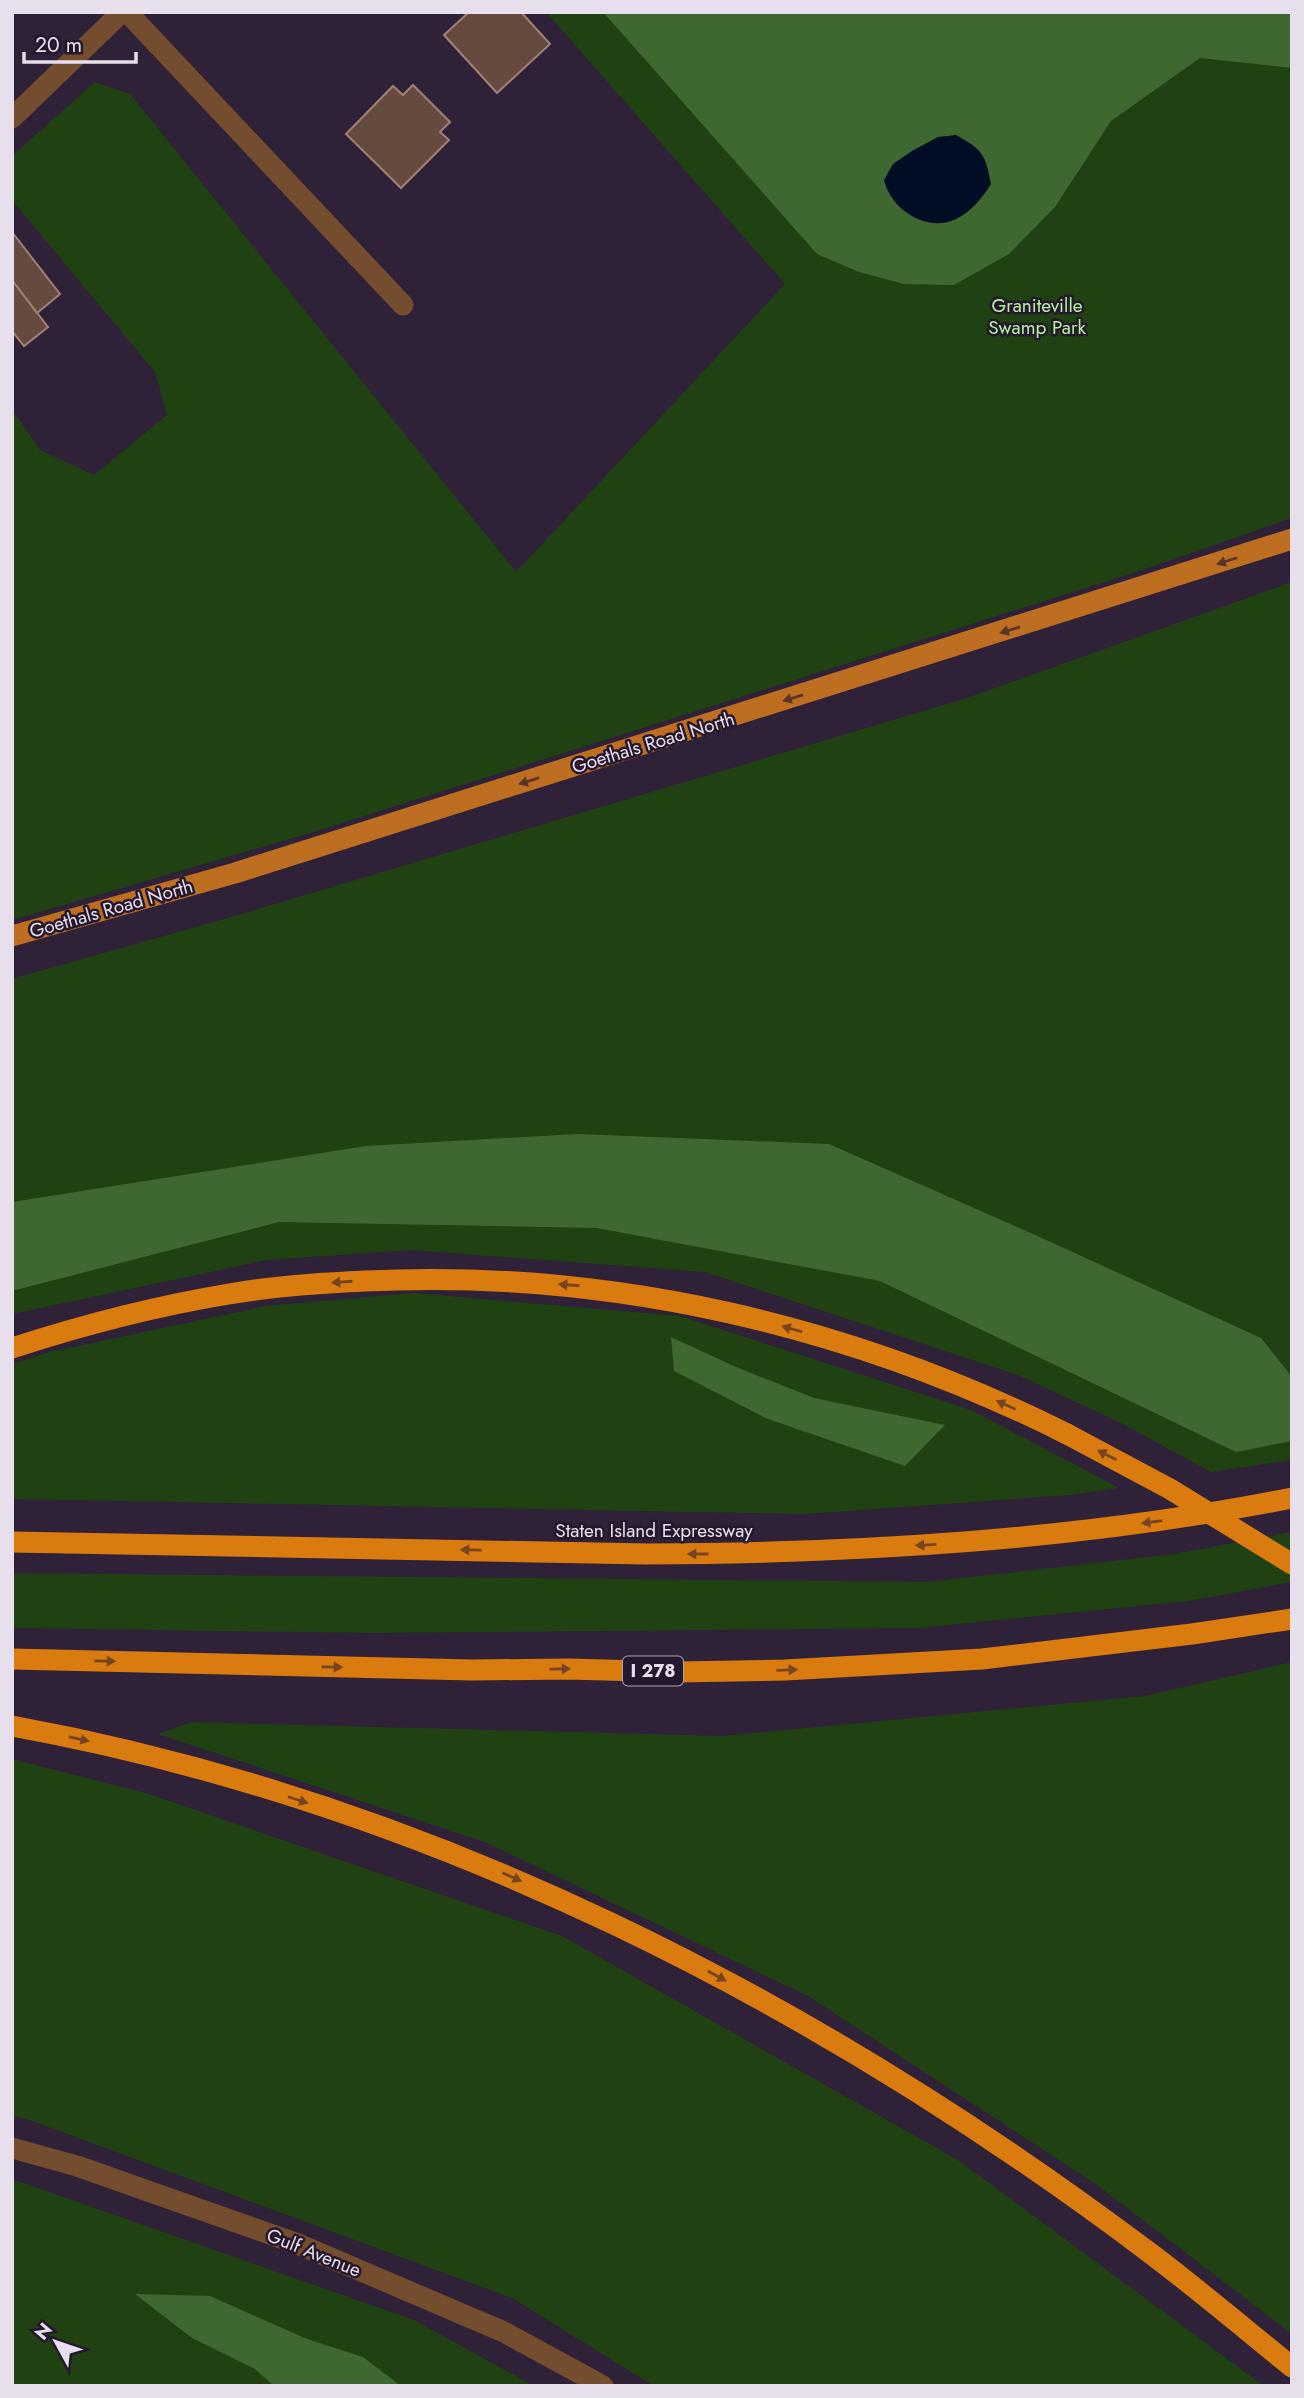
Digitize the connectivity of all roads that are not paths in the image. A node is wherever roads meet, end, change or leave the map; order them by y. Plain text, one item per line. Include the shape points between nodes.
1 (125, 12) edge
2 (12, 118) edge
3 (403, 305) dead end
4 (1292, 540) edge
5 (12, 936) edge
6 (12, 1348) edge
7 (1292, 1498) edge
8 (12, 1542) edge
9 (1292, 1564) edge
10 (1292, 1619) edge
11 (12, 1659) edge
12 (12, 1726) edge
13 (12, 2148) edge
14 (1292, 2367) edge
15 (603, 2386) edge

1 - 2 street
1 - 3 street
4 -> 5 main road, Goethals Road North via 235,873
9 -> 6 highway, bridge via 1170,1489 1068,1434 950,1381 851,1346 710,1308 580,1286 439,1279 285,1287 110,1320
7 -> 8 highway, Staten Island Expressway via 1045,1535 745,1554
11 -> 10 highway, I 278 via 472,1670 785,1670 982,1659
12 -> 14 highway via 167,1760 372,1823 496,1870 640,1936 840,2045 960,2119 1153,2255
13 - 15 street, Gulf Avenue via 298,2244 504,2332

